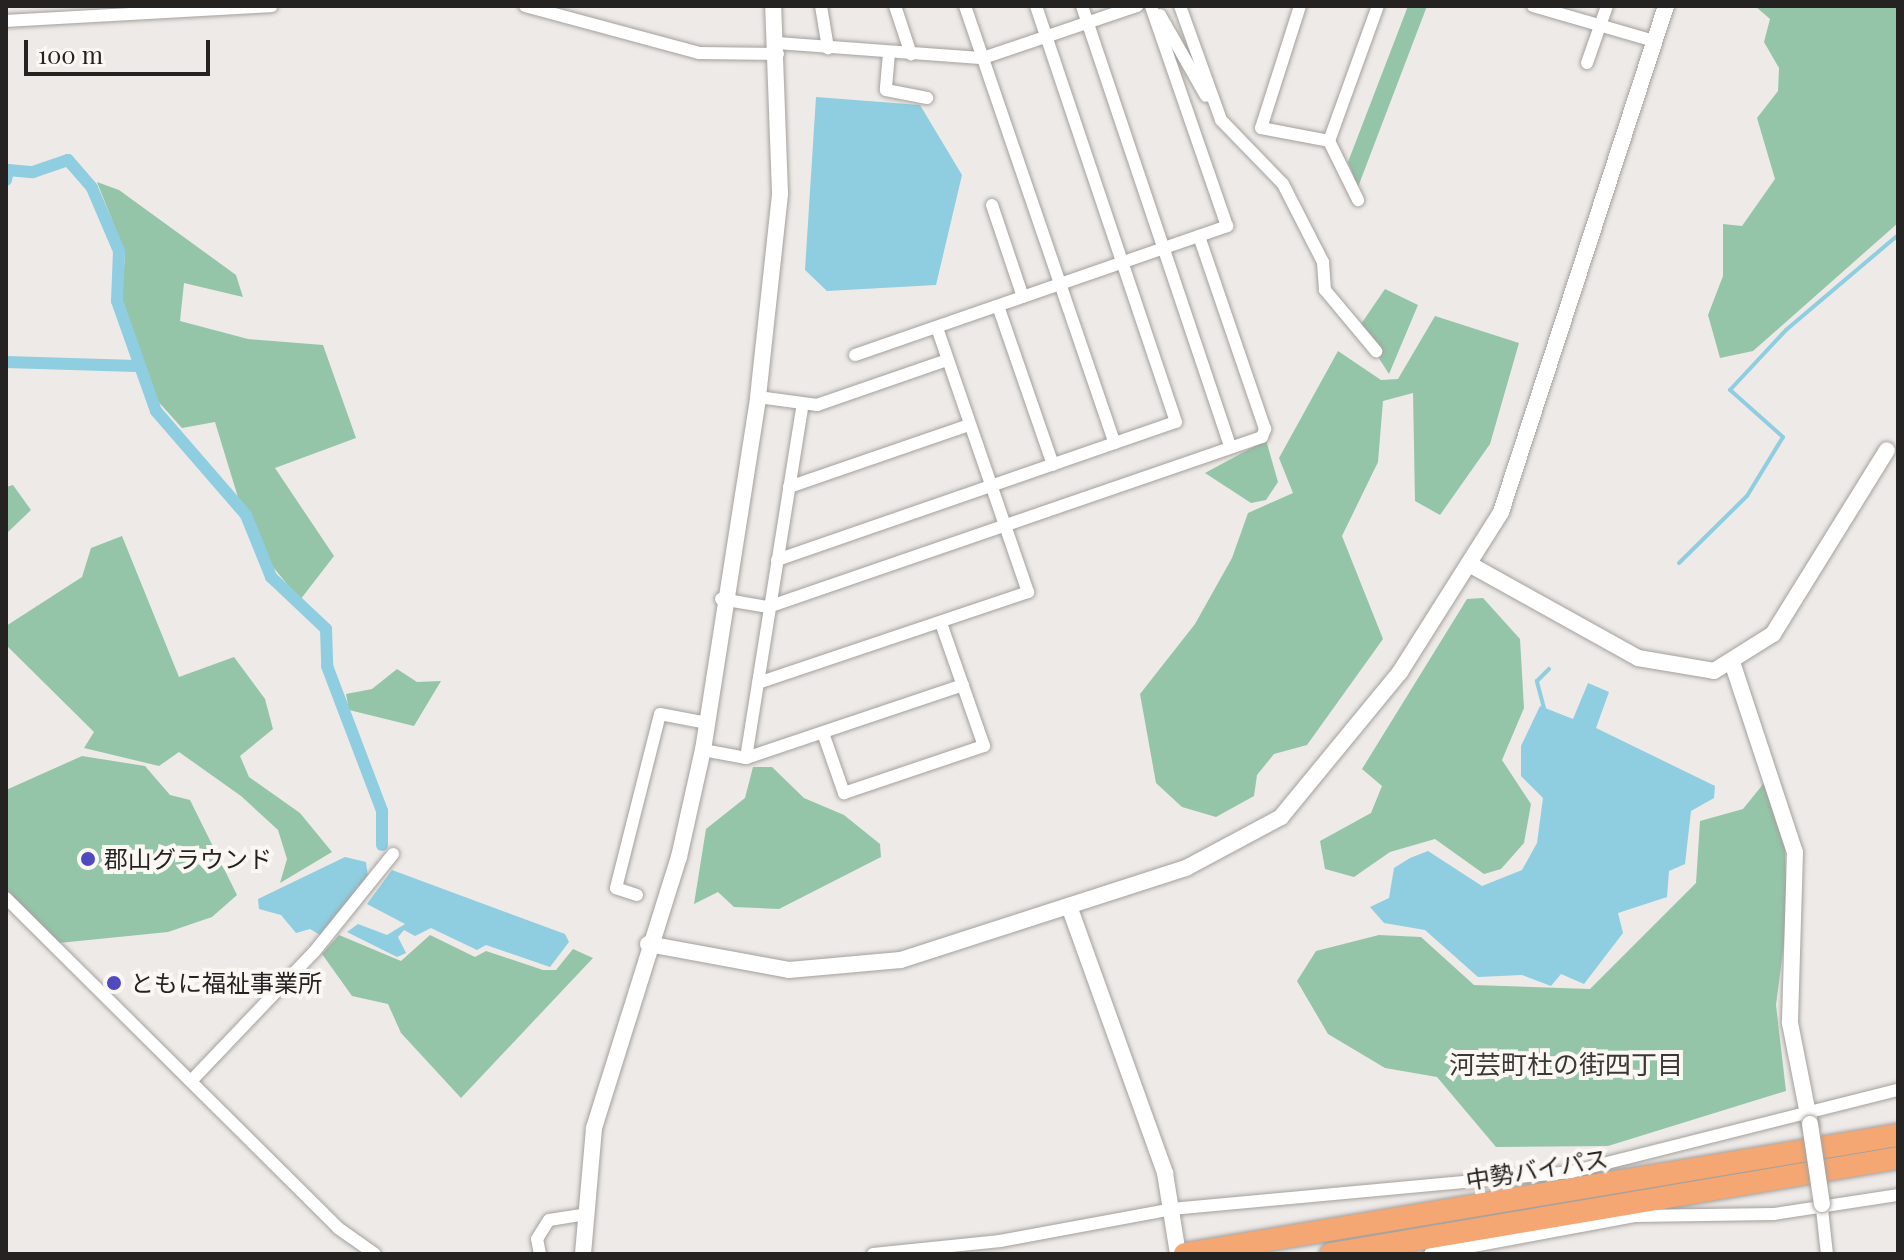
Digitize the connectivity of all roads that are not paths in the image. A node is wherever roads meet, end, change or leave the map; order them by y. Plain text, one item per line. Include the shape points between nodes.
1 (272, 6) edge
2 (525, 6) edge
3 (773, 6) edge
4 (821, 6) edge
5 (895, 6) edge
6 (965, 6) edge
7 (1036, 6) edge
8 (1082, 6) edge
9 (1137, 6) edge
10 (1152, 6) edge
11 (1180, 6) edge
12 (1300, 6) edge
13 (1378, 6) edge
14 (1535, 6) edge
15 (1607, 6) edge
16 (1666, 6) edge
17 (6, 21) edge
18 (1088, 23) junction
19 (1601, 25) junction
20 (1046, 37) junction
21 (1654, 41) junction
22 (778, 48) junction
23 (828, 48) junction
24 (889, 53) junction
25 (911, 54) junction
26 (983, 58) junction
27 (1587, 63) dead end
28 (927, 98) dead end
29 (1221, 120) junction
30 (1329, 141) junction
31 (1358, 200) dead end
32 (992, 205) dead end
33 (1199, 236) junction
34 (1162, 249) junction
35 (1122, 264) junction
36 (1061, 284) junction
37 (1023, 297) junction
38 (998, 306) junction
39 (937, 327) junction
40 (1376, 351) dead end
41 (855, 355) dead end
42 (947, 360) junction
43 (758, 397) junction
44 (803, 404) junction
45 (969, 425) junction
46 (1115, 443) junction
47 (1230, 446) junction
48 (1887, 450) dead end
49 (1053, 465) junction
50 (991, 486) junction
51 (789, 487) junction
52 (1005, 527) junction
53 (777, 560) junction
54 (1469, 564) junction
55 (721, 599) junction
56 (768, 607) junction
57 (941, 623) junction
58 (1733, 665) junction
59 (758, 683) junction
60 (963, 685) junction
61 (707, 723) junction
62 (823, 733) junction
63 (703, 750) junction
64 (746, 758) junction
65 (393, 854) dead end
66 (637, 895) dead end
67 (6, 898) edge
68 (1069, 906) junction
69 (648, 944) junction
70 (192, 1080) junction
71 (1898, 1090) edge
72 (1809, 1118) junction
73 (1898, 1135) edge
74 (1898, 1158) edge
75 (1898, 1195) edge
76 (1822, 1206) junction
77 (1172, 1214) junction
78 (582, 1215) junction
79 (375, 1254) edge
80 (540, 1254) edge
81 (583, 1254) edge
82 (873, 1254) edge
83 (1178, 1254) edge
84 (1185, 1254) edge
85 (1331, 1254) edge
86 (1430, 1254) edge
87 (1827, 1254) edge

1 - 17 street
2 - 22 street via 699,53
3 - 22 street
4 - 23 street
5 - 25 street
6 - 26 street
7 - 20 street
8 - 18 street
9 - 18 street
10 - 29 street
10 - 33 street via 1227,226
11 - 29 street
12 - 30 street via 1261,128
13 - 30 street
14 - 19 street
15 - 19 street
16 - 21 street
18 - 20 street
18 - 34 street
19 - 21 street
19 - 27 street
20 - 26 street
20 - 35 street
21 - 54 street via 1514,482
22 - 23 street
22 - 43 street via 778,227
23 - 24 street
24 - 25 street
24 - 28 street via 886,90
25 - 26 street
26 - 36 street
29 - 40 street via 1283,184 1323,262 1325,290 1337,311
30 - 31 street
32 - 37 street
33 - 34 street
33 - 47 street via 1265,429 1262,437
34 - 35 street
34 - 47 street
35 - 36 street
35 - 46 street via 1176,422
36 - 37 street
36 - 46 street
37 - 38 street
38 - 39 street
38 - 49 street
39 - 41 street
39 - 42 street
42 - 44 street
42 - 45 street
43 - 44 street
43 - 55 street
44 - 51 street
45 - 50 street
45 - 51 street
46 - 49 street
47 - 52 street
48 - 58 street via 1791,612
49 - 50 street
50 - 52 street
50 - 53 street
51 - 53 street
52 - 56 street
52 - 57 street via 1028,592
53 - 56 street
54 - 58 street via 1638,658 1685,670
54 - 68 street via 1400,672 1313,786 1281,817 1214,857
55 - 56 street
55 - 61 street
56 - 59 street
57 - 59 street
57 - 60 street
58 - 72 street via 1795,852 1790,1023
59 - 64 street
60 - 62 street
60 - 62 street via 984,746 844,793
61 - 63 street
61 - 66 street via 660,714 616,888
62 - 64 street
63 - 64 street
63 - 69 street
65 - 70 street via 314,952
67 - 70 street
68 - 69 street via 901,960 838,970 789,970
68 - 77 street via 1149,1124
69 - 78 street via 594,1128
70 - 79 street via 338,1228
71 - 72 street
72 - 76 street, bridge
72 - 77 street via 1571,1172
73 - 84 highway, 中勢バイパス
74 - 85 highway, 中勢バイパス
75 - 76 street
76 - 86 street via 1635,1216
76 - 87 street
77 - 82 street via 975,1245
77 - 83 street
78 - 80 street via 549,1220 537,1239
78 - 81 street

